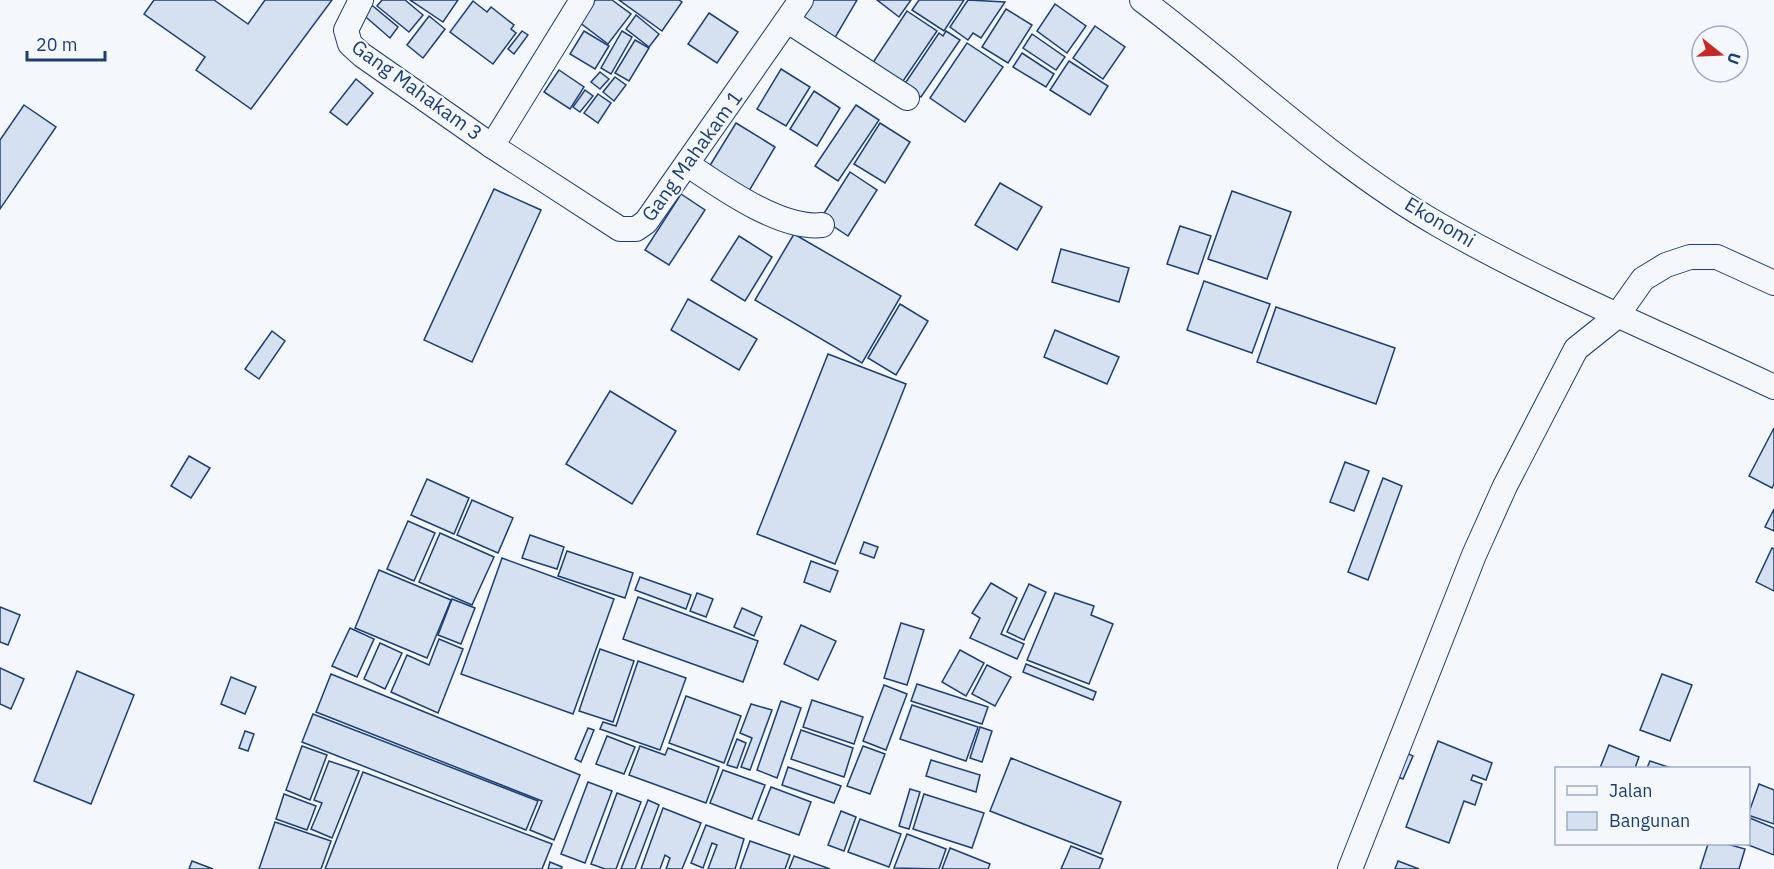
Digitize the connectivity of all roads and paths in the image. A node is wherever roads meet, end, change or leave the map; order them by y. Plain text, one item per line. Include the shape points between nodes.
1 (361, 0) edge
2 (582, 0) edge
3 (801, 0) edge
4 (1142, 0) edge
5 (788, 21) junction
6 (907, 98) dead end
7 (492, 146) junction
8 (687, 164) junction
9 (822, 225) dead end
10 (1774, 283) edge
11 (1616, 317) junction
12 (1774, 387) edge
13 (1350, 869) edge

1 - 7 street, Gang Mahakam 3 via 346,30 350,44
2 - 7 street
3 - 5 street, Gang Mahakam 1
4 - 11 street, Ekonomi via 1305,132 1438,224
5 - 6 street
5 - 8 street, Gang Mahakam 1
7 - 8 street, Gang Mahakam 1 via 628,231 646,222
8 - 9 street via 717,185 781,218 798,224
10 - 11 street via 1717,257 1690,257 1643,279
11 - 12 street, Ekonomi
11 - 13 street via 1576,349 1505,486 1394,752

